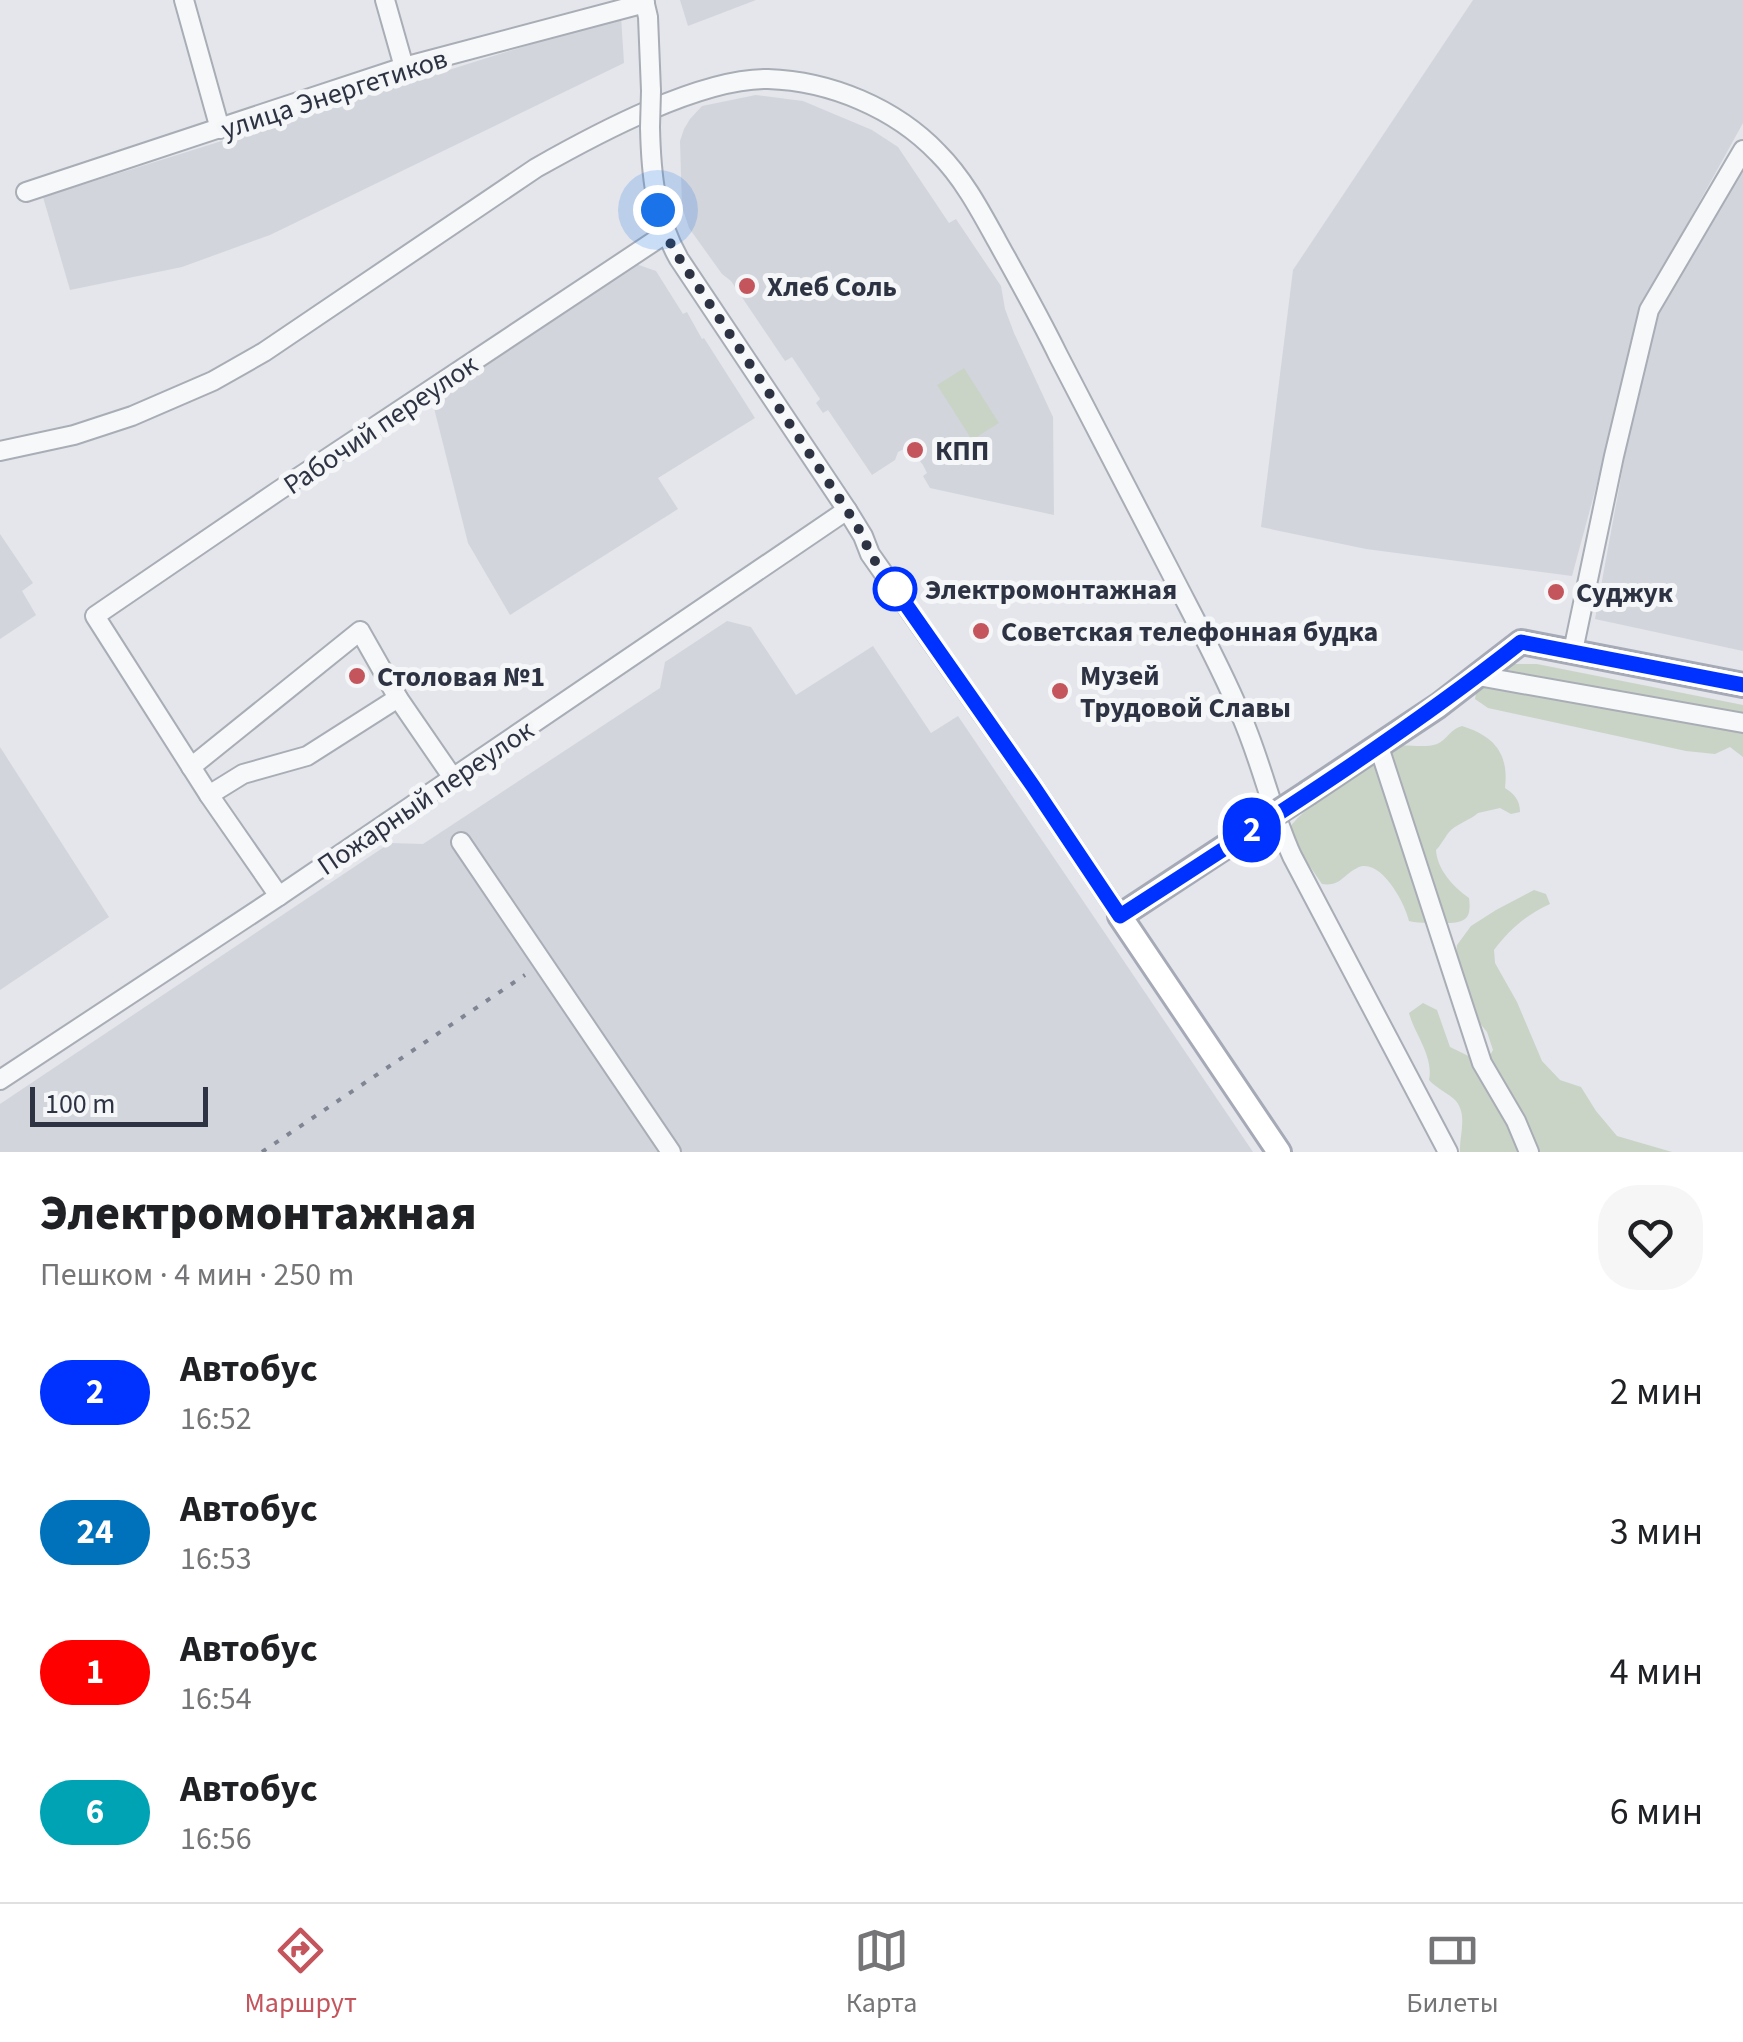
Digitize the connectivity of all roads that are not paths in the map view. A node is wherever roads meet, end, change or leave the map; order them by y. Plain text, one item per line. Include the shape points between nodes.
1 (184, 0) edge
2 (385, 0) edge
3 (645, 1) edge
4 (404, 67) junction
5 (220, 129) junction
6 (1743, 150) edge
7 (26, 192) dead end
8 (665, 234) junction
9 (0, 451) edge
10 (847, 510) junction
11 (1572, 651) junction
12 (1478, 676) junction
13 (1743, 684) edge
14 (398, 698) junction
15 (1743, 723) edge
16 (1379, 746) junction
17 (191, 767) junction
18 (453, 778) junction
19 (209, 794) junction
20 (461, 842) dead end
21 (278, 896) junction
22 (1120, 916) junction
23 (0, 1080) edge
24 (671, 1152) edge
25 (1280, 1152) edge
26 (1448, 1152) edge
27 (1529, 1152) edge

1 - 5 street
2 - 4 street
3 - 4 street, улица Энергетиков
3 - 8 street, bridge via 652,178
4 - 5 street, улица Энергетиков
5 - 7 street, улица Энергетиков
6 - 11 street via 1648,310
8 - 10 street
8 - 17 street, Рабочий переулок via 96,616
9 - 26 street via 116,422 213,381 536,168 698,92 785,80 843,93 885,112 958,176 1035,310 1236,703 1292,856
10 - 18 street, Пожарный переулок
10 - 22 street via 870,554
11 - 12 main road via 1521,642
11 - 13 main road
12 - 15 street
12 - 16 main road
14 - 17 street via 360,631
14 - 18 street
14 - 19 street via 307,756 243,774
16 - 22 main road, bridge
16 - 27 street via 1482,1063
17 - 19 street
18 - 21 street, Пожарный переулок
19 - 21 street
20 - 24 street
21 - 23 street, Пожарный переулок
22 - 25 main road

